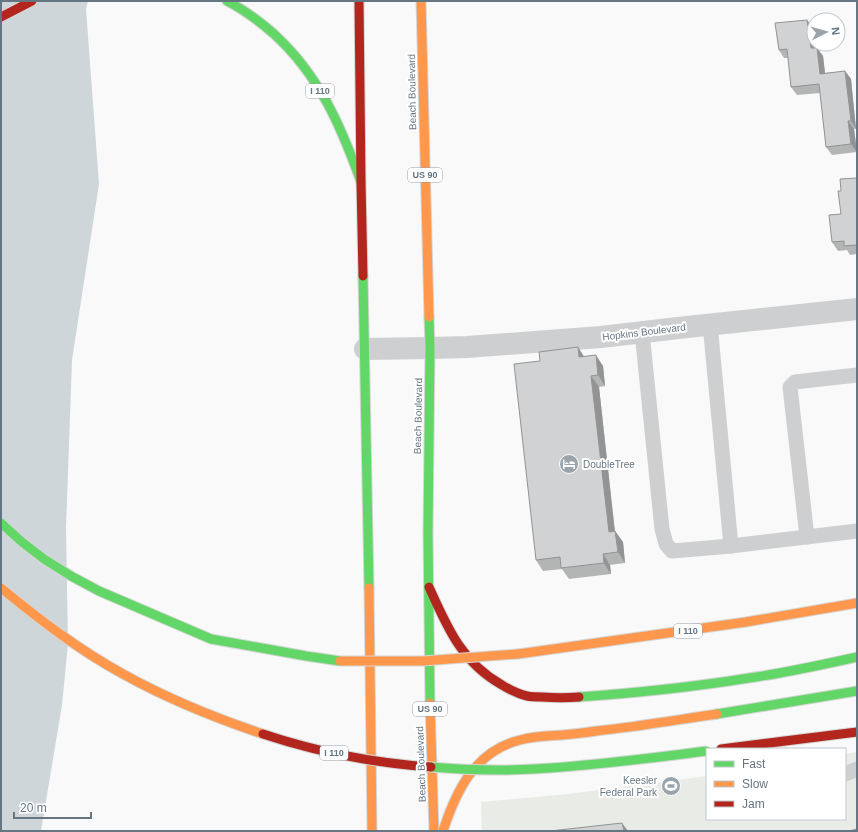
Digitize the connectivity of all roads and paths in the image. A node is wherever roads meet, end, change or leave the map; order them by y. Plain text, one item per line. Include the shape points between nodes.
1 (32, 1) edge
2 (227, 1) edge
3 (359, 1) edge
4 (421, 1) edge
5 (1, 17) edge
6 (361, 182) junction
7 (857, 309) edge
8 (710, 324) junction
9 (642, 332) junction
10 (430, 348) junction
11 (365, 349) junction
12 (857, 375) edge
13 (1, 523) edge
14 (857, 531) edge
15 (807, 537) junction
16 (731, 546) junction
17 (429, 587) junction
18 (1, 588) edge
19 (857, 603) edge
20 (857, 657) edge
21 (857, 691) edge
22 (857, 732) edge
23 (729, 748) edge
24 (706, 751) edge
25 (857, 769) edge
26 (846, 774) edge
27 (372, 831) edge
28 (434, 831) edge
29 (444, 831) edge

1 - 5 main road
2 - 6 main road, I 110 via 254,16 277,36 313,78 350,151
3 - 6 main road
4 - 10 main road, Beach Boulevard / US 90
6 - 11 main road
7 - 8 street, Hopkins Boulevard
8 - 9 street, Hopkins Boulevard
8 - 16 lane
9 - 10 street, Hopkins Boulevard via 601,338
9 - 16 lane via 662,529 666,544 672,551
10 - 11 street, Hopkins Boulevard
10 - 17 main road, Beach Boulevard / US 90
11 - 27 main road
12 - 15 lane via 795,382 790,386
13 - 19 main road, I 110, bridge via 22,542 71,576 99,591 211,639 342,661 423,662 518,654 738,623
14 - 15 lane
15 - 16 lane
17 - 20 main road via 443,620 466,656 492,680 527,696 572,698 660,690 750,678
17 - 28 main road, Beach Boulevard / US 90
18 - 24 main road, I 110, bridge via 60,633 141,684 238,727 311,748 395,763 455,769 508,770 598,764
21 - 29 main road via 626,728 521,739 509,743 481,760 468,774 450,810
22 - 23 main road
25 - 26 lane

